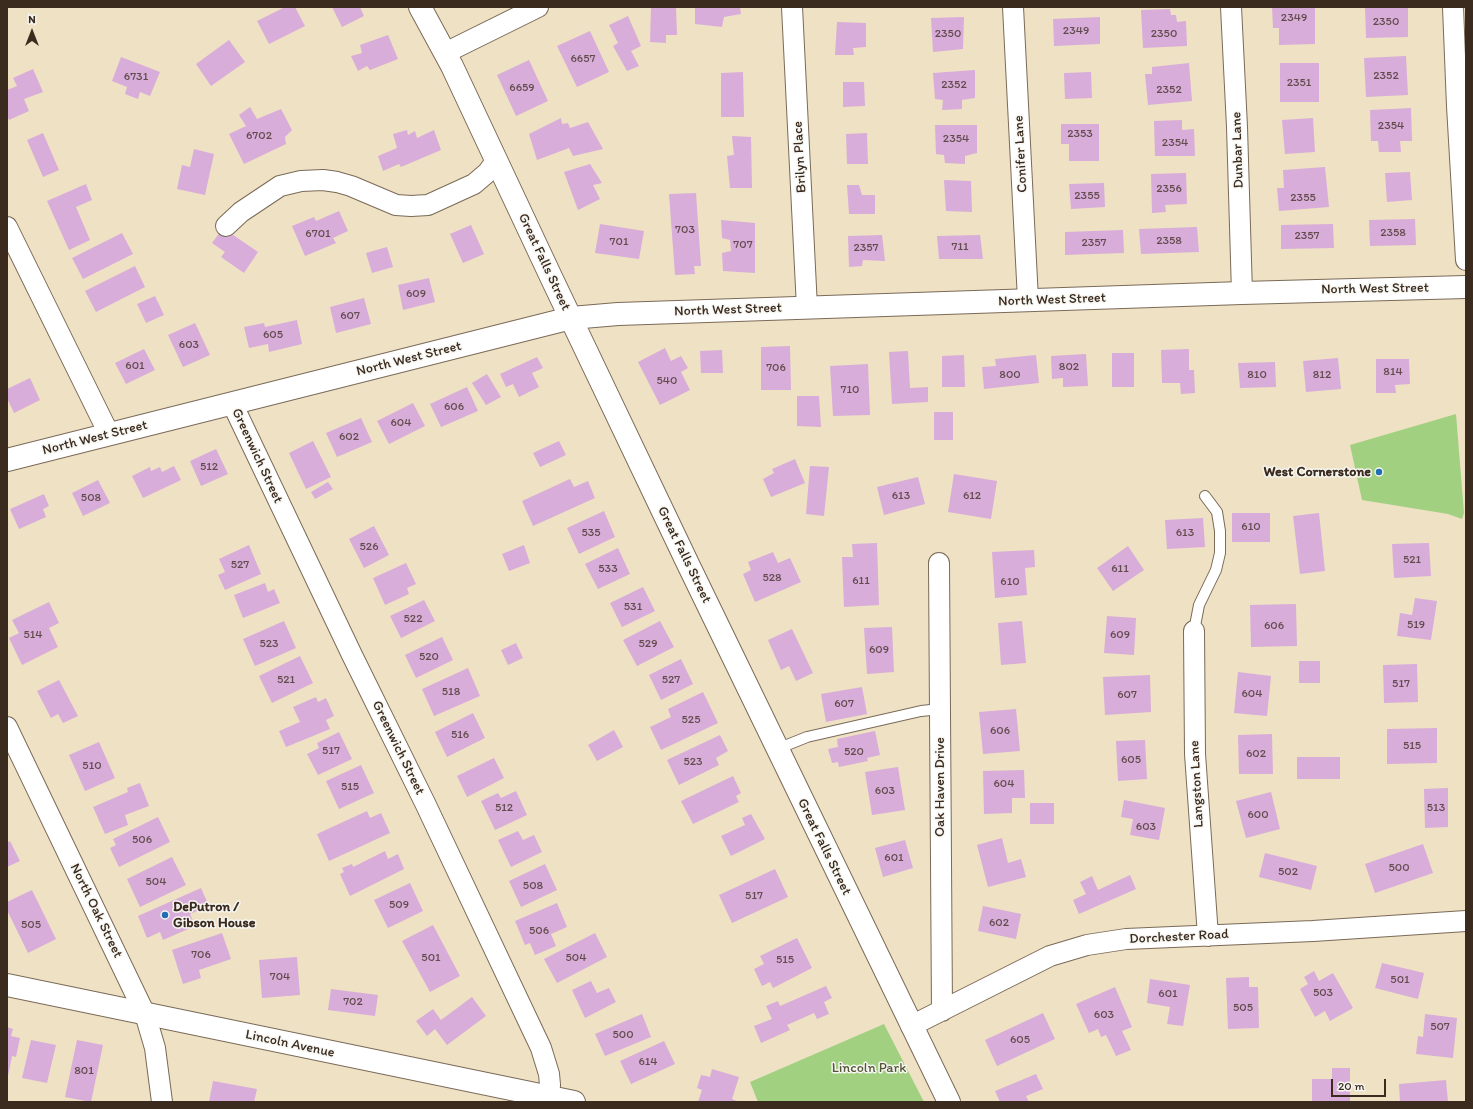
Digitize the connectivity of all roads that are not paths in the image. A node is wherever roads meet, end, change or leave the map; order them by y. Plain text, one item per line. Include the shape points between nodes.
1 (420, 7) edge
2 (538, 7) edge
3 (792, 7) edge
4 (1014, 7) edge
5 (1231, 7) edge
6 (1454, 7) edge
7 (445, 53) junction
8 (496, 161) junction
9 (226, 226) dead end
10 (7, 227) edge
11 (1466, 260) edge
12 (1466, 287) edge
13 (1242, 293) junction
14 (1028, 300) junction
15 (807, 308) junction
16 (571, 318) junction
17 (232, 403) junction
18 (109, 434) junction
19 (7, 460) edge
20 (1205, 496) dead end
21 (939, 563) dead end
22 (1194, 631) joint
23 (940, 709) junction
24 (7, 727) edge
25 (777, 749) junction
26 (1466, 921) edge
27 (1208, 936) junction
28 (7, 985) edge
29 (942, 1010) junction
30 (145, 1014) junction
31 (911, 1026) junction
32 (549, 1096) junction
33 (162, 1102) edge
34 (574, 1102) edge
35 (948, 1102) edge

1 - 7 main road, Great Falls Street
2 - 7 street
3 - 15 street, Brilyn Place
4 - 14 street, Conifer Lane
5 - 13 street, Dunbar Lane
6 - 11 street
7 - 8 main road, Great Falls Street
8 - 9 street via 474,184 428,205 396,205 337,182 301,180 280,186 241,212
8 - 16 main road, Great Falls Street
10 - 18 street
12 - 13 main road, North West Street
13 - 14 main road, North West Street
14 - 15 main road, North West Street
15 - 16 main road, North West Street via 618,314
16 - 17 main road, North West Street
16 - 25 main road, Great Falls Street
17 - 18 main road, North West Street
17 - 32 street, Greenwich Street via 541,1048 550,1085
18 - 19 main road, North West Street
20 - 22 lane via 1217,512 1220,553 1216,570 1199,605
21 - 23 street, Oak Haven Drive
22 - 27 street, Langston Lane via 1195,754
23 - 25 lane via 806,737
23 - 29 street, Oak Haven Drive
24 - 30 street, North Oak Street
25 - 31 main road, Great Falls Street
26 - 27 street, Dorchester Road
27 - 29 street, Dorchester Road via 1126,940 1087,945 1050,956
28 - 30 main road, Lincoln Avenue
29 - 31 street, Dorchester Road
30 - 32 main road, Lincoln Avenue
30 - 33 street, North Oak Street via 155,1048
31 - 35 main road, Great Falls Street
32 - 34 main road, Lincoln Avenue

